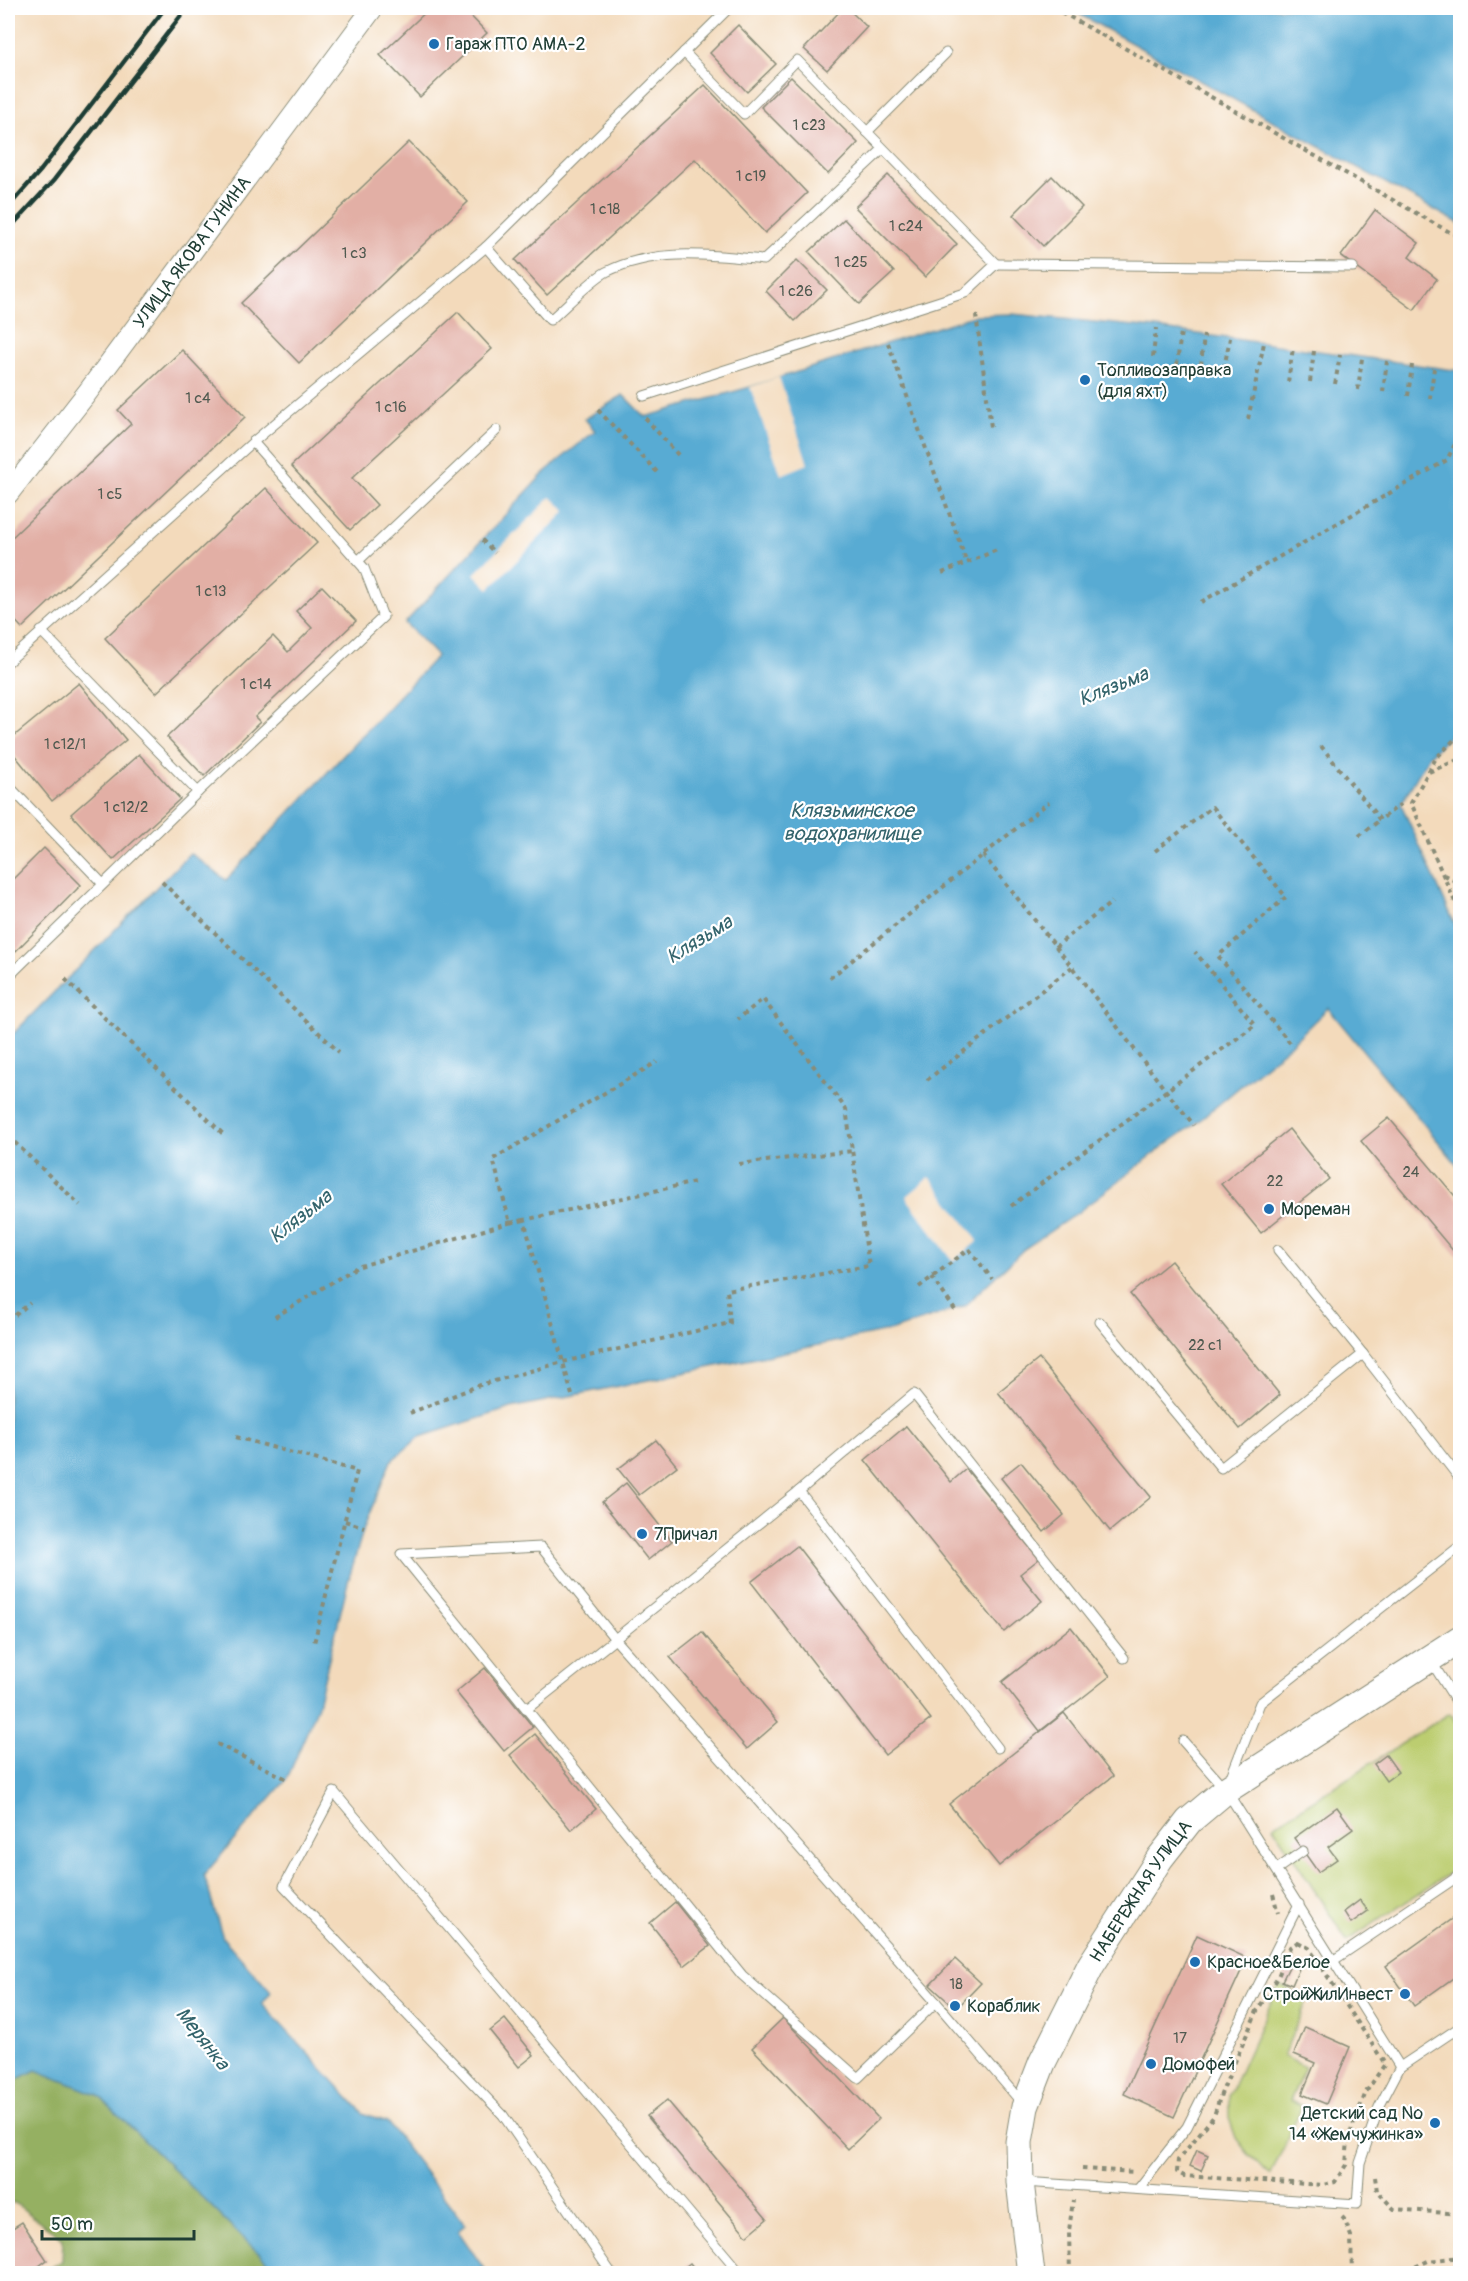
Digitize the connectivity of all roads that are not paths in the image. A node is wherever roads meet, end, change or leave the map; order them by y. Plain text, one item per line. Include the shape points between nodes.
1 (373, 8) edge
2 (729, 8) edge
3 (684, 52) junction
4 (946, 53) dead end
5 (867, 132) junction
6 (883, 149) junction
7 (486, 247) junction
8 (996, 264) junction
9 (1353, 267) dead end
10 (644, 396) dead end
11 (497, 430) dead end
12 (253, 442) junction
13 (8, 494) edge
14 (358, 561) junction
15 (41, 632) junction
16 (8, 662) edge
17 (8, 785) edge
18 (198, 792) junction
19 (103, 884) junction
20 (9, 976) edge
21 (1278, 1250) dead end
22 (1101, 1322) dead end
23 (1364, 1354) junction
24 (1461, 1479) edge
25 (800, 1491) junction
26 (1461, 1546) edge
27 (615, 1639) junction
28 (1461, 1639) edge
29 (1124, 1658) dead end
30 (1430, 1659) junction
31 (1461, 1707) edge
32 (527, 1709) junction
33 (1183, 1741) dead end
34 (998, 1748) dead end
35 (1226, 1790) junction
36 (1303, 1851) dead end
37 (1276, 1869) junction
38 (1461, 1875) edge
39 (1299, 1904) junction
40 (1334, 1960) junction
41 (936, 2002) junction
42 (1461, 2027) edge
43 (1400, 2067) junction
44 (1025, 2107) junction
45 (1020, 2182) junction
46 (1139, 2188) junction
47 (612, 2274) edge
48 (741, 2274) edge
49 (1031, 2274) edge

1 - 13 street, УЛИЦА ЯКОВА ГУНИНА
2 - 3 lane
3 - 5 lane via 744,114 797,60
3 - 7 lane
4 - 5 lane
5 - 6 lane
6 - 7 lane via 764,260 697,253 638,259 604,273 550,320
6 - 8 lane
7 - 12 lane
8 - 9 lane
8 - 10 lane via 965,293
11 - 14 lane
12 - 14 lane
12 - 15 lane
14 - 18 lane via 364,567 383,617
15 - 16 lane
15 - 18 lane
17 - 19 lane
18 - 19 lane
19 - 20 lane
21 - 23 lane
22 - 23 lane via 1221,1468
23 - 24 lane
25 - 27 lane
25 - 29 lane via 914,1394
25 - 34 lane
26 - 35 lane via 1260,1703
27 - 32 lane
27 - 32 lane via 541,1547 401,1554
27 - 41 lane
28 - 30 street, НАБЕРЕЖНАЯ УЛИЦА
30 - 31 lane
30 - 35 street, НАБЕРЕЖНАЯ УЛИЦА
32 - 41 lane via 742,1975 858,2078
33 - 35 lane
35 - 37 lane
35 - 44 street, НАБЕРЕЖНАЯ УЛИЦА via 1189,1821 1160,1858 1091,1965 1042,2063
36 - 37 lane
37 - 39 lane
38 - 40 lane
39 - 40 lane
39 - 46 lane via 1187,2127
40 - 43 lane
41 - 44 lane
42 - 43 lane
43 - 46 lane via 1379,2107 1360,2163 1357,2204
44 - 45 street, НАБЕРЕЖНАЯ УЛИЦА via 1019,2142
45 - 46 lane
45 - 49 street, НАБЕРЕЖНАЯ УЛИЦА
47 - 48 lane via 503,2115 285,1886 334,1792

